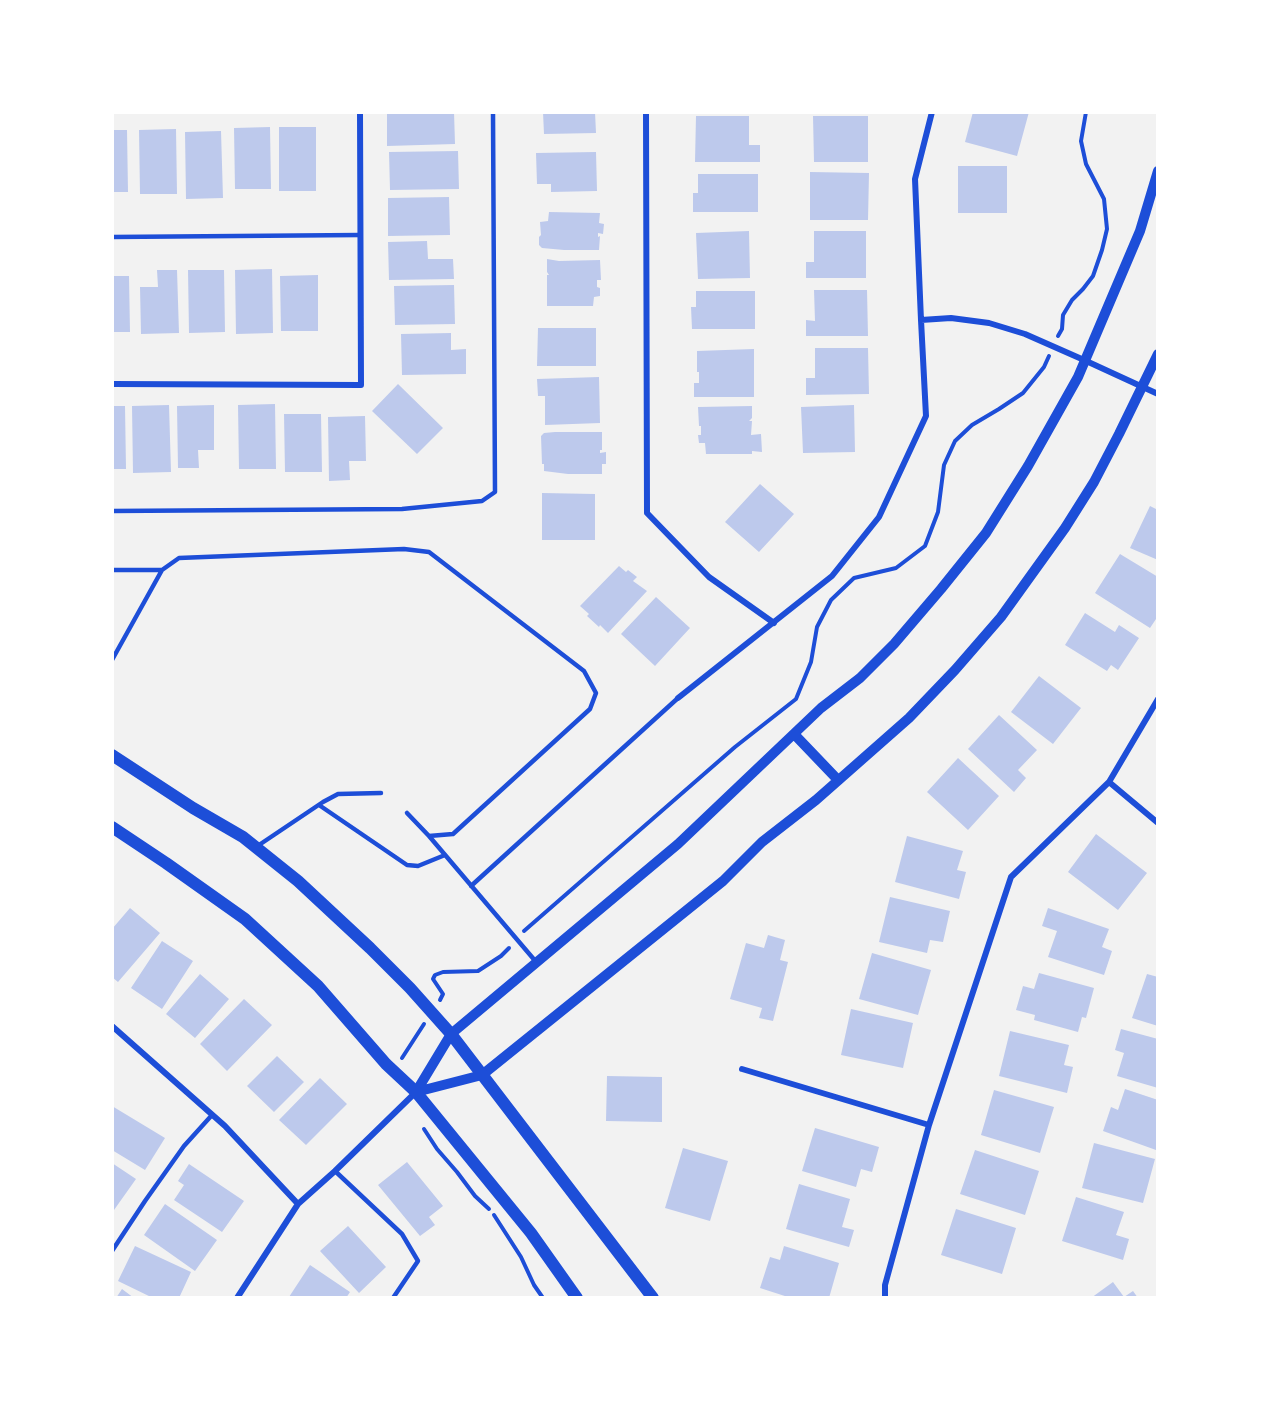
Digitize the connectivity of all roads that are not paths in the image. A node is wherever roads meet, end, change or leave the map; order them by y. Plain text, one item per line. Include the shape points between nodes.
1 (360, 112) edge
2 (493, 112) edge
3 (646, 112) edge
4 (932, 112) edge
5 (1158, 171) edge
6 (360, 235) junction
7 (112, 237) edge
8 (921, 320) junction
9 (1158, 354) edge
10 (1084, 360) junction
11 (112, 384) edge
12 (1142, 387) junction
13 (1158, 394) edge
14 (112, 510) edge
15 (112, 570) edge
16 (162, 570) junction
17 (774, 623) junction
18 (113, 659) edge
19 (678, 698) joint
20 (1158, 699) edge
21 (794, 734) junction
22 (112, 755) edge
23 (838, 780) junction
24 (1109, 782) junction
25 (381, 793) dead end
26 (319, 804) junction
27 (407, 813) dead end
28 (1158, 823) edge
29 (112, 827) edge
30 (429, 836) junction
31 (255, 847) junction
32 (445, 855) junction
33 (471, 886) junction
34 (537, 963) junction
35 (112, 1026) edge
36 (451, 1035) junction
37 (742, 1069) dead end
38 (483, 1075) junction
39 (416, 1092) junction
40 (212, 1115) junction
41 (929, 1125) junction
42 (334, 1171) junction
43 (297, 1204) junction
44 (112, 1251) edge
45 (237, 1298) edge
46 (393, 1298) edge
47 (577, 1298) edge
48 (654, 1298) edge
49 (885, 1298) edge

1 - 6 street
2 - 14 lane via 495,492 482,501 402,509
3 - 17 street via 647,513 709,577
4 - 8 street via 915,180
5 - 10 street via 1140,231
6 - 7 lane
6 - 11 street via 361,385
8 - 10 street via 951,318 989,323
8 - 17 street via 926,416 879,517 832,576
9 - 12 street
10 - 12 street
10 - 21 street via 1033,456 986,532 894,644
12 - 13 street
12 - 23 street via 1094,482 1000,617 909,718
15 - 16 lane
16 - 18 lane
16 - 30 lane via 179,558 404,549 429,552 584,671 596,693 590,709 453,834
17 - 19 street
19 - 33 lane
20 - 24 street
21 - 23 street
21 - 34 street via 678,844
22 - 31 main road
23 - 38 street via 762,842 723,881
24 - 28 street
24 - 41 street via 1011,877
25 - 26 lane via 338,794
26 - 31 lane
26 - 32 lane via 407,865 418,866
27 - 30 lane
29 - 39 main road via 245,919 318,986
30 - 32 lane
31 - 36 main road via 362,940
32 - 33 lane
33 - 34 lane
34 - 36 street
35 - 40 street
36 - 38 main road
36 - 39 street
37 - 41 street
38 - 39 street
38 - 48 main road
39 - 42 street
39 - 47 main road via 531,1233
40 - 43 street
40 - 44 lane via 184,1146
41 - 49 street via 885,1285
42 - 43 street
42 - 46 lane via 402,1234 418,1261
43 - 45 street

